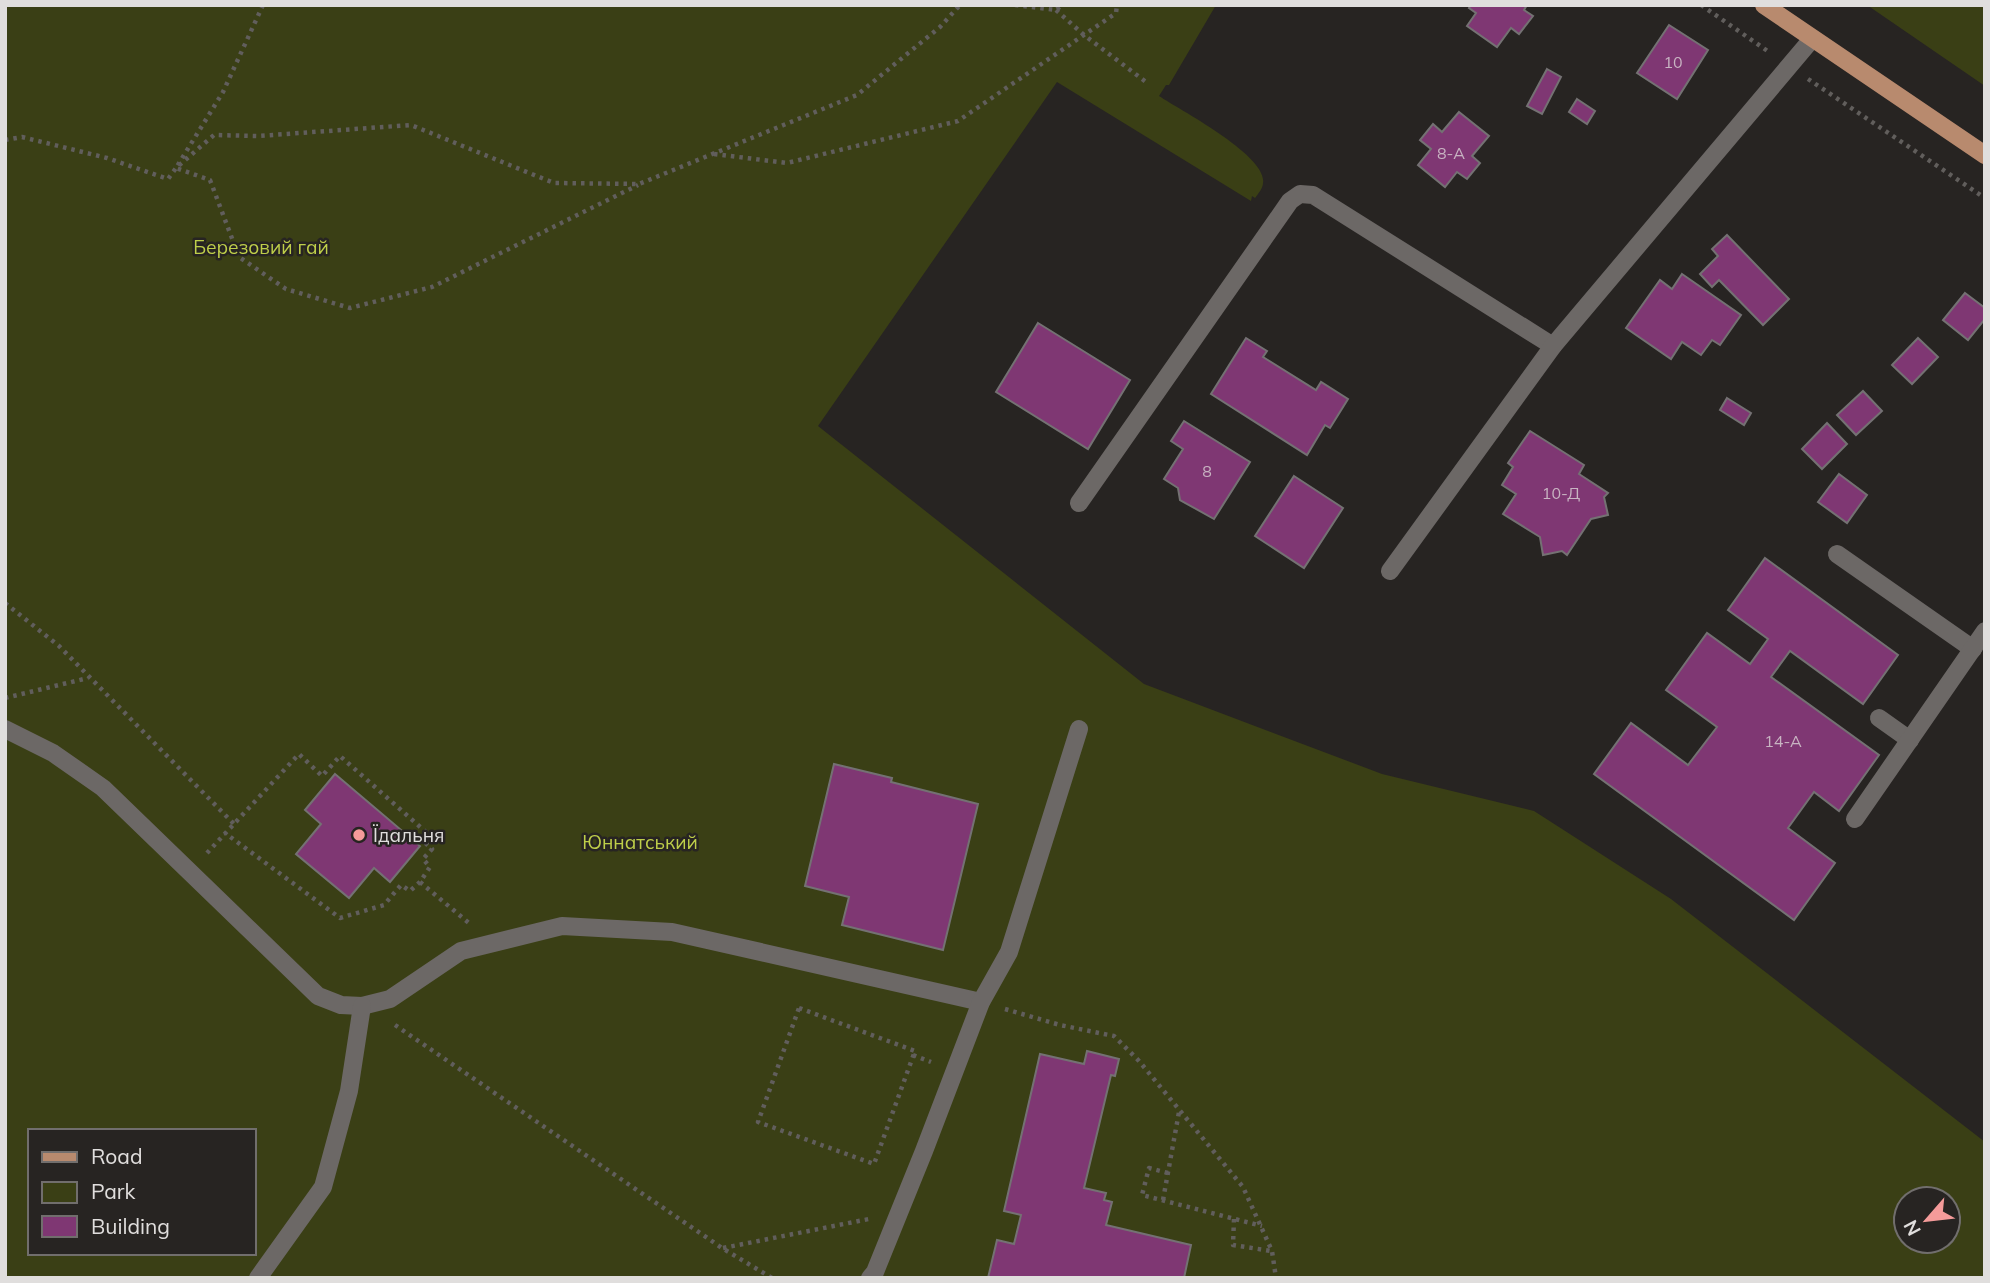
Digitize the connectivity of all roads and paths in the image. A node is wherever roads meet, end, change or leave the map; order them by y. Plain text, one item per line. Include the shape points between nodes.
1 (263, 5) edge
2 (960, 5) edge
3 (1015, 5) edge
4 (1062, 5) edge
5 (1117, 5) edge
6 (1700, 5) edge
7 (1764, 5) edge
8 (1056, 10) junction
9 (1084, 34) junction
10 (1812, 39) junction
11 (1790, 67) junction
12 (1146, 82) dead end
13 (5, 140) edge
14 (713, 153) junction
15 (1985, 155) edge
16 (176, 168) junction
17 (639, 184) junction
18 (1985, 198) edge
19 (1553, 346) junction
20 (1079, 503) dead end
21 (1837, 554) dead end
22 (1390, 571) dead end
23 (5, 604) edge
24 (1980, 641) edge
25 (89, 677) junction
26 (5, 698) edge
27 (1879, 718) dead end
28 (5, 729) edge
29 (1079, 729) dead end
30 (1910, 740) junction
31 (1855, 819) dead end
32 (234, 824) junction
33 (225, 833) junction
34 (190, 872) junction
35 (420, 882) junction
36 (493, 943) junction
37 (981, 1002) junction
38 (362, 1006) junction
39 (1179, 1111) junction
40 (874, 1164) joint
41 (1168, 1173) junction
42 (1163, 1200) junction
43 (898, 1213) junction
44 (1234, 1219) junction
45 (1262, 1226) junction
46 (722, 1248) junction
47 (1272, 1251) junction
48 (258, 1278) edge
49 (772, 1278) edge
50 (870, 1278) edge
51 (1276, 1278) edge

1 - 16 path via 223,92
2 - 14 path via 858,95
3 - 8 path
4 - 8 path
5 - 9 path via 1116,13
6 - 11 path
7 - 10 main road
8 - 9 path
9 - 12 path
9 - 14 path via 958,121 787,163
10 - 11 lane
10 - 15 main road
11 - 18 path
11 - 19 lane
13 - 16 path via 22,137 168,179
14 - 17 path
16 - 17 path via 214,135 411,125 554,183
16 - 17 path via 209,180 239,257 286,289 350,308 432,287
19 - 20 lane via 1313,195 1300,194 1290,201
19 - 22 lane
21 - 24 lane
23 - 25 path
24 - 30 lane
25 - 26 path
25 - 32 path
27 - 30 lane
28 - 34 lane via 53,753 103,788
29 - 37 lane via 1009,952
30 - 31 lane
32 - 33 path
32 - 35 path via 299,754 322,776 340,756 427,833 422,840 432,849 423,859 430,867
33 - 34 path
33 - 35 path via 340,918 384,905 401,885 410,891
34 - 38 lane via 318,996 341,1005
35 - 36 path
36 - 37 lane via 562,926 672,932
36 - 38 lane via 461,951 390,999
37 - 39 path via 1114,1036
37 - 43 lane
38 - 46 path
38 - 48 lane via 349,1091 323,1187
39 - 41 path
39 - 45 path via 1243,1187
40 - 40 path via 915,1051 799,1009 758,1122
41 - 42 path
41 - 42 path via 1149,1168 1142,1195
42 - 44 path
43 - 46 path
43 - 50 lane
44 - 45 path
44 - 47 path via 1233,1245
45 - 47 path
46 - 49 path
47 - 51 path

